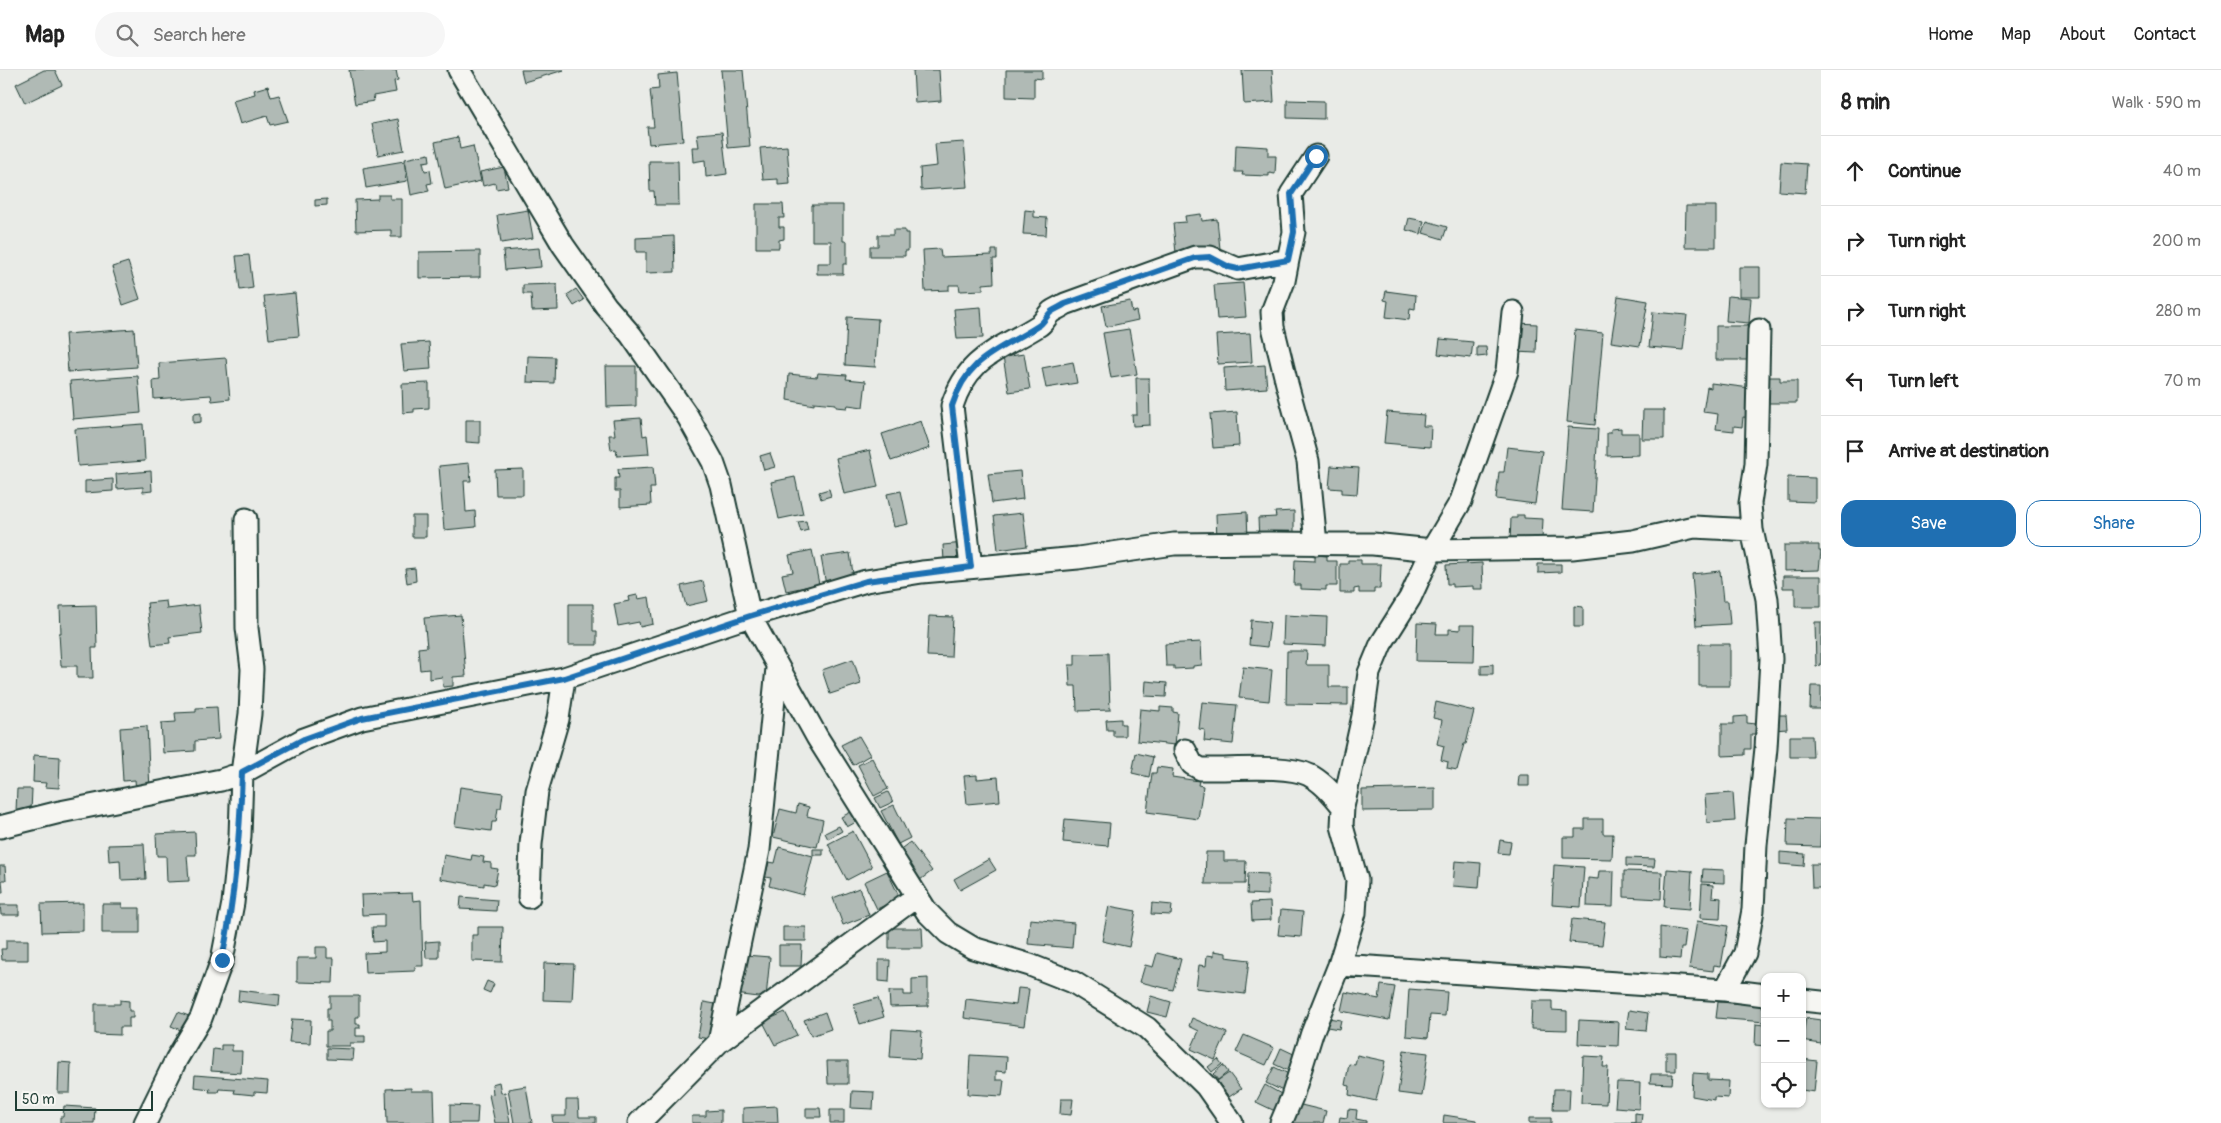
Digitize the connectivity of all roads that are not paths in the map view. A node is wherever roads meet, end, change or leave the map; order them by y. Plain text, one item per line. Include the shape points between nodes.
1 (459, 70) edge
2 (1316, 156) dead end
3 (1288, 260) junction
4 (1513, 312) dead end
5 (1759, 330) dead end
6 (246, 519) dead end
7 (1752, 530) junction
8 (1316, 544) junction
9 (1432, 550) junction
10 (971, 567) junction
11 (750, 616) junction
12 (777, 668) junction
13 (564, 678) junction
14 (1185, 750) dead end
15 (242, 772) junction
16 (1343, 807) junction
17 (0, 827) edge
18 (917, 896) junction
19 (530, 897) dead end
20 (1339, 965) junction
21 (1725, 990) junction
22 (1761, 994) edge
23 (1806, 1000) edge
24 (1821, 1002) edge
25 (719, 1042) junction
26 (145, 1123) edge
27 (639, 1123) edge
28 (1232, 1123) edge
29 (1281, 1123) edge

1 - 11 street via 563,245 688,417 713,462 721,484
2 - 3 street via 1291,194 1294,232
3 - 8 street via 1272,312 1282,365 1308,461
3 - 10 street via 1238,269 1210,257 1195,258 1065,304 1051,312 1041,325 994,350 970,372 958,387 952,406
4 - 9 street via 1507,371 1461,501
5 - 7 street via 1756,464 1750,503
6 - 15 street via 247,628 252,669
7 - 9 street via 1694,527 1633,541 1572,548
7 - 21 street via 1767,599 1771,658 1766,748 1752,910 1745,953
8 - 9 street via 1373,544
8 - 10 street via 1174,544 1078,558
9 - 16 street via 1410,598 1381,644 1369,674
10 - 11 street via 866,581
11 - 12 street
11 - 13 street
12 - 18 street
12 - 25 street via 759,850
13 - 15 street via 362,718 304,739
13 - 19 street via 558,719 537,791
14 - 16 street via 1192,764 1201,769 1290,770 1310,775
15 - 17 street via 222,780
15 - 26 street via 240,845 222,960 201,1018
16 - 20 street via 1342,826 1357,880 1355,914
18 - 25 street
18 - 28 street via 927,912 948,933 973,948 1073,982 1148,1028 1206,1086
20 - 21 street
20 - 29 street
21 - 22 street
23 - 24 street
25 - 27 street

